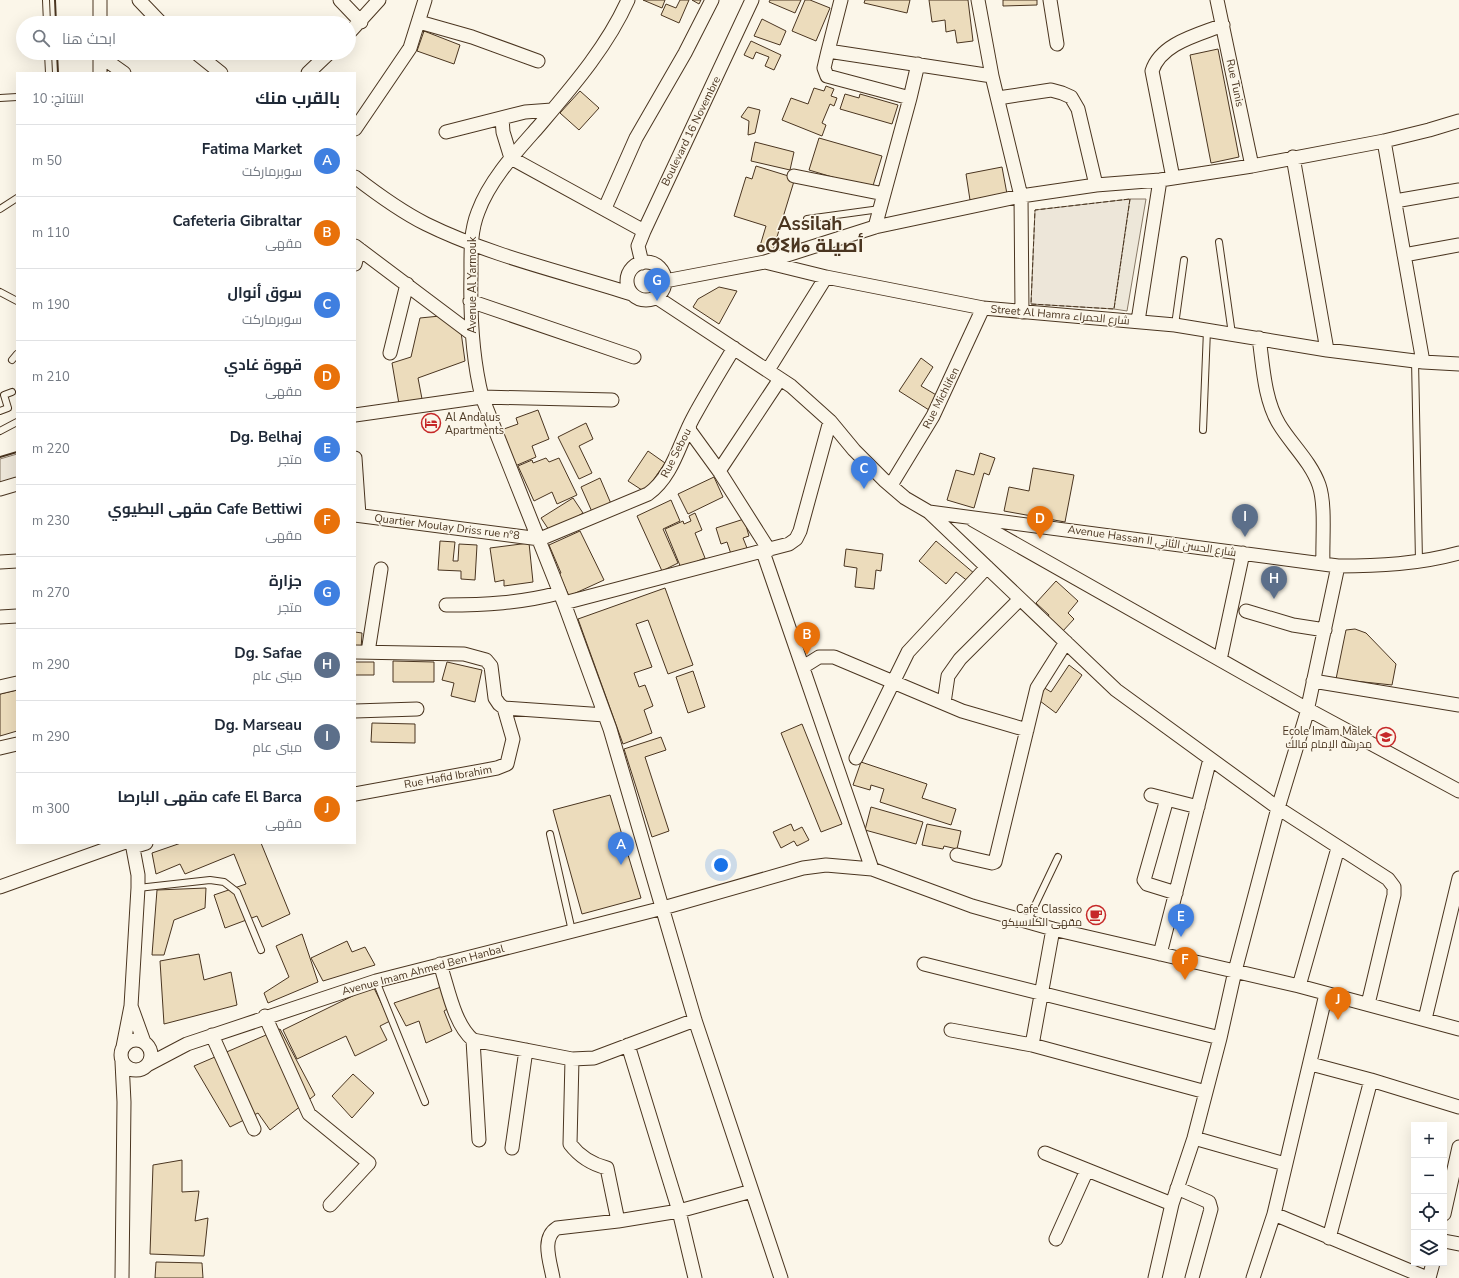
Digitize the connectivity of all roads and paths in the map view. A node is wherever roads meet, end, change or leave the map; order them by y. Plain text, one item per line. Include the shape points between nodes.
1 (46, 0) edge
2 (100, 0) edge
3 (139, 0) edge
4 (340, 0) edge
5 (379, 0) edge
6 (426, 0) edge
7 (628, 0) edge
8 (712, 0) edge
9 (752, 0) edge
10 (841, 0) edge
11 (978, 0) edge
12 (1050, 0) edge
13 (1217, 0) edge
14 (47, 16) edge
15 (100, 16) edge
16 (154, 16) edge
17 (355, 16) edge
18 (356, 17) edge
19 (361, 22) junction
20 (419, 22) junction
21 (1223, 25) junction
22 (356, 27) edge
23 (1057, 44) dead end
24 (828, 51) junction
25 (48, 60) edge
26 (100, 60) edge
27 (108, 60) edge
28 (205, 60) edge
29 (322, 60) edge
30 (538, 61) dead end
31 (918, 64) junction
32 (49, 72) edge
33 (100, 72) edge
34 (123, 72) edge
35 (221, 72) edge
36 (309, 72) edge
37 (992, 76) junction
38 (16, 97) edge
39 (0, 98) edge
40 (910, 98) junction
41 (998, 98) junction
42 (552, 110) junction
43 (502, 118) junction
44 (1459, 121) edge
45 (356, 128) edge
46 (446, 132) dead end
47 (1384, 140) junction
48 (1293, 157) junction
49 (511, 158) junction
50 (1252, 166) junction
51 (794, 176) dead end
52 (356, 178) edge
53 (1173, 178) junction
54 (1160, 180) junction
55 (1096, 185) junction
56 (1459, 190) edge
57 (884, 194) junction
58 (1022, 196) junction
59 (16, 199) edge
60 (1395, 201) junction
61 (605, 208) junction
62 (0, 209) edge
63 (880, 209) junction
64 (807, 219) dead end
65 (875, 227) junction
66 (644, 231) junction
67 (471, 242) junction
68 (1219, 242) dead end
69 (357, 247) edge
70 (1459, 248) edge
71 (1404, 255) junction
72 (1184, 260) dead end
73 (765, 262) junction
74 (642, 263) junction
75 (826, 277) junction
76 (665, 280) junction
77 (407, 284) junction
78 (0, 292) edge
79 (632, 294) junction
80 (656, 297) junction
81 (16, 300) edge
82 (470, 301) junction
83 (983, 308) junction
84 (1022, 312) junction
85 (1138, 322) junction
86 (1176, 325) junction
87 (1208, 330) junction
88 (472, 334) junction
89 (1232, 334) junction
90 (1259, 338) junction
91 (734, 348) junction
92 (1327, 350) junction
93 (390, 353) dead end
94 (16, 355) edge
95 (634, 357) dead end
96 (12, 360) dead end
97 (1419, 361) junction
98 (1459, 364) edge
99 (768, 370) junction
100 (780, 379) junction
101 (12, 392) dead end
102 (482, 398) junction
103 (612, 400) dead end
104 (0, 411) edge
105 (356, 415) edge
106 (830, 421) junction
107 (16, 423) edge
108 (689, 426) junction
109 (1203, 430) dead end
110 (0, 431) edge
111 (719, 471) junction
112 (16, 484) edge
113 (891, 484) junction
114 (356, 486) edge
115 (0, 489) edge
116 (929, 512) junction
117 (357, 515) edge
118 (967, 517) junction
119 (540, 539) junction
120 (766, 551) junction
121 (1242, 553) junction
122 (1459, 553) edge
123 (16, 561) edge
124 (0, 562) edge
125 (1419, 562) junction
126 (1323, 564) junction
127 (1338, 566) junction
128 (987, 567) junction
129 (381, 569) dead end
130 (562, 598) junction
131 (1020, 599) junction
132 (446, 605) dead end
133 (1246, 611) dead end
134 (16, 616) edge
135 (0, 617) edge
136 (1325, 630) junction
137 (1066, 642) junction
138 (361, 652) edge
139 (1220, 660) junction
140 (803, 666) junction
141 (1313, 681) junction
142 (16, 683) edge
143 (894, 683) junction
144 (0, 687) edge
145 (944, 703) junction
146 (1459, 705) edge
147 (504, 708) junction
148 (417, 709) dead end
149 (1307, 709) junction
150 (356, 711) edge
151 (605, 715) junction
152 (1027, 730) junction
153 (16, 744) edge
154 (0, 748) edge
155 (856, 758) dead end
156 (1210, 759) junction
157 (1459, 791) edge
158 (356, 794) edge
159 (1151, 795) dead end
160 (1167, 799) junction
161 (1198, 807) junction
162 (1278, 808) junction
163 (550, 834) dead end
164 (129, 844) edge
165 (1338, 848) junction
166 (958, 854) dead end
167 (1058, 857) dead end
168 (872, 869) junction
169 (1459, 878) edge
170 (0, 886) edge
171 (138, 888) junction
172 (1176, 893) junction
173 (663, 908) junction
174 (1027, 922) junction
175 (1053, 929) junction
176 (572, 931) junction
177 (261, 950) dead end
178 (1160, 954) junction
179 (440, 964) junction
180 (924, 964) dead end
181 (1235, 971) junction
182 (376, 981) junction
183 (1299, 986) junction
184 (1040, 994) junction
185 (1326, 994) junction
186 (1368, 1004) junction
187 (131, 1006) junction
188 (266, 1016) junction
189 (1425, 1019) junction
190 (695, 1020) junction
191 (1459, 1029) edge
192 (951, 1030) dead end
193 (212, 1035) junction
194 (1220, 1038) junction
195 (473, 1040) junction
196 (187, 1044) junction
197 (147, 1045) junction
198 (628, 1045) junction
199 (1032, 1045) junction
200 (123, 1047) junction
201 (526, 1050) junction
202 (572, 1059) junction
203 (122, 1062) junction
204 (149, 1064) junction
205 (1311, 1064) junction
206 (135, 1071) junction
207 (1371, 1080) junction
208 (1206, 1092) junction
209 (124, 1102) junction
210 (425, 1102) dead end
211 (1459, 1107) edge
212 (254, 1129) dead end
213 (1194, 1138) junction
214 (479, 1140) dead end
215 (1459, 1147) edge
216 (512, 1148) dead end
217 (1045, 1154) dead end
218 (1285, 1164) junction
219 (1087, 1170) junction
220 (1177, 1188) junction
221 (752, 1191) junction
222 (1447, 1201) edge
223 (1172, 1204) junction
224 (330, 1205) dead end
225 (679, 1211) junction
226 (1274, 1214) junction
227 (618, 1221) junction
228 (1329, 1238) junction
229 (1056, 1239) dead end
230 (1447, 1242) edge
231 (1459, 1244) edge
232 (1432, 1266) edge
233 (122, 1278) edge
234 (553, 1278) edge
235 (695, 1278) edge
236 (781, 1278) edge
237 (1155, 1278) edge
238 (1192, 1278) edge
239 (1253, 1278) edge
240 (1428, 1278) edge

1 - 14 lane
2 - 15 street
3 - 16 street
4 - 17 street
5 - 19 street
6 - 20 street
7 - 42 street, Avenue Al Yarmouk via 606,39 575,84
8 - 61 street via 686,53 636,138
9 - 66 street, Boulevard 16 Novembre
10 - 24 street
11 - 37 street
12 - 23 street
13 - 21 street, Rue Tunis
18 - 19 street
19 - 22 street
20 - 30 street via 472,37
20 - 45 street via 410,48
21 - 50 street, Rue Tunis
21 - 53 street via 1180,42 1155,60 1152,70
24 - 31 street
24 - 40 street via 824,68 828,76
25 - 32 lane
26 - 33 street
27 - 34 street
28 - 35 street
29 - 36 street
31 - 37 street
31 - 40 street
37 - 41 street
38 - 39 lane
40 - 57 street
41 - 55 street via 1051,90 1071,97 1078,109
41 - 58 street
42 - 43 street via 525,112
42 - 49 street, Avenue Al Yarmouk
43 - 46 street
43 - 49 street via 503,132
44 - 47 street
47 - 48 street
47 - 60 street
48 - 50 street
48 - 92 street
49 - 61 street
49 - 67 street, Avenue Al Yarmouk via 478,210
50 - 53 street
51 - 57 street
52 - 67 street via 426,224
53 - 54 street
54 - 55 street
54 - 85 street
55 - 58 street
56 - 60 street
57 - 63 street
58 - 65 street
58 - 84 street
59 - 62 lane
60 - 71 street
61 - 66 street
63 - 64 lane
63 - 65 street
65 - 73 street
66 - 74 street, Boulevard 16 Novembre via 638,246
67 - 79 street
67 - 82 street, Avenue Al Yarmouk
68 - 89 lane
69 - 77 street
70 - 71 street
71 - 97 street
72 - 86 lane
73 - 75 street, Street Al Hamra شارع الحمراء
73 - 76 street, Street Al Hamra شارع الحمراء
74 - 76 street via 660,268
74 - 79 street via 636,265 628,275 628,288
75 - 83 street, Street Al Hamra شارع الحمراء
75 - 99 street
76 - 80 street
77 - 88 street
77 - 93 street
78 - 81 lane
79 - 80 street via 643,300
80 - 91 street, Avenue Hassan II شارع الحسن الثاني
82 - 88 street, Avenue Al Yarmouk
82 - 95 street
83 - 84 street, Street Al Hamra شارع الحمراء
83 - 113 street, Rue Michlifen via 933,416
84 - 85 street, Street Al Hamra شارع الحمراء
85 - 86 street, Street Al Hamra شارع الحمراء
86 - 87 street, Street Al Hamra شارع الحمراء
87 - 89 street, Street Al Hamra شارع الحمراء
87 - 109 lane
88 - 102 street, Avenue Al Yarmouk via 475,370
89 - 90 street, Street Al Hamra شارع الحمراء
90 - 92 street, Street Al Hamra شارع الحمراء
90 - 126 street via 1269,400 1278,422 1319,484 1322,495
91 - 99 street, Avenue Hassan II شارع الحسن الثاني
91 - 108 street, Rue Sebou
92 - 97 street, Street Al Hamra شارع الحمراء
94 - 96 lane
97 - 98 street, Street Al Hamra شارع الحمراء
97 - 125 lane
99 - 100 street, Avenue Hassan II شارع الحسن الثاني
100 - 106 street, Avenue Hassan II شارع الحسن الثاني
100 - 111 street
101 - 104 lane via 4,395 8,408
102 - 103 street
102 - 105 street
102 - 119 street, Avenue Al Yarmouk via 532,525
106 - 113 street, Avenue Hassan II شارع الحسن الثاني via 854,450
106 - 120 street via 800,531 796,539 789,544
107 - 110 lane
108 - 111 street
108 - 119 street, Rue Sebou via 669,471 656,488 648,494
111 - 120 street
112 - 115 street
113 - 116 street, Avenue Hassan II شارع الحسن الثاني via 905,498
114 - 117 street
116 - 118 street, Avenue Hassan II شارع الحسن الثاني
116 - 128 street
117 - 119 street, Quartier Moulay Driss rue n°8
118 - 121 street, Avenue Hassan II شارع الحسن الثاني
118 - 139 street
119 - 130 street, Avenue Al Yarmouk
120 - 130 street
120 - 140 street
121 - 126 street, Avenue Hassan II شارع الحسن الثاني
121 - 139 street
122 - 125 street, Avenue Hassan II شارع الحسن الثاني
123 - 124 street
125 - 127 street, Avenue Hassan II شارع الحسن الثاني
126 - 127 street, Avenue Hassan II شارع الحسن الثاني
127 - 136 street
128 - 131 street
128 - 143 street via 908,652
129 - 138 street
130 - 132 street via 485,605
130 - 151 street, Avenue Al Yarmouk
131 - 137 street
131 - 145 street via 960,659 948,676
133 - 136 street via 1293,625
134 - 135 street
136 - 141 street
137 - 152 street via 1037,688
137 - 156 street via 1116,690
138 - 147 street via 464,654 486,660 491,666 495,698
139 - 149 street
140 - 143 street via 819,657 834,657
140 - 168 street
141 - 146 street
141 - 149 street
142 - 144 street
143 - 145 street
143 - 155 street
145 - 152 street via 962,712
147 - 151 street
147 - 158 street, Rue Hafid Ibrahim via 513,739 506,764 497,768
148 - 150 street
149 - 157 street
149 - 162 street
151 - 173 street, Avenue Al Yarmouk
152 - 166 street via 995,862
153 - 154 street
156 - 161 street
156 - 162 street
159 - 160 street
160 - 161 street
160 - 172 street via 1144,880 1147,884
161 - 172 street
162 - 165 street
162 - 181 street
163 - 176 lane
164 - 170 street
164 - 171 street via 138,875
165 - 183 street
165 - 186 street via 1388,879 1394,887
167 - 174 lane
168 - 173 street, Avenue Imam Ahmed Ben Hanbal via 826,865 803,868
168 - 174 street, Avenue Imam Ahmed Ben Hanbal via 972,906
169 - 189 street
171 - 177 lane via 210,880 224,882 237,892
171 - 187 street
172 - 178 street
173 - 176 street, Avenue Imam Ahmed Ben Hanbal
173 - 190 street, Avenue Al Yarmouk
174 - 175 street, Avenue Imam Ahmed Ben Hanbal
175 - 178 street, Avenue Imam Ahmed Ben Hanbal
175 - 184 street
176 - 179 street, Avenue Imam Ahmed Ben Hanbal
178 - 181 street, Avenue Imam Ahmed Ben Hanbal
179 - 182 street, Avenue Imam Ahmed Ben Hanbal
179 - 195 street via 458,1019 465,1033
180 - 184 street
181 - 183 street, Avenue Imam Ahmed Ben Hanbal
181 - 194 street
182 - 188 street, Avenue Imam Ahmed Ben Hanbal
182 - 210 lane
183 - 185 street, Avenue Imam Ahmed Ben Hanbal
184 - 194 street
184 - 199 street
185 - 186 street, Avenue Imam Ahmed Ben Hanbal
185 - 205 street
186 - 189 street, Avenue Imam Ahmed Ben Hanbal
187 - 197 street
187 - 200 street
188 - 193 street, Avenue Imam Ahmed Ben Hanbal
188 - 224 street via 310,1114 369,1163
189 - 191 street, Avenue Imam Ahmed Ben Hanbal
190 - 198 street
190 - 221 street, Avenue Al Yarmouk
192 - 199 street
193 - 196 street, Avenue Imam Ahmed Ben Hanbal
193 - 212 street
194 - 208 street
195 - 201 street
195 - 214 street
196 - 197 street, Avenue Imam Ahmed Ben Hanbal
196 - 204 street, Avenue Imam Ahmed Ben Hanbal
197 - 200 street via 137,1040
197 - 204 street via 151,1056
198 - 202 street via 594,1058
198 - 225 street
199 - 208 street
200 - 203 street via 120,1054
201 - 202 street
201 - 216 street
202 - 227 street via 570,1144 580,1156 595,1165 607,1168
203 - 206 street via 127,1068
203 - 209 street
204 - 206 street
205 - 207 street
205 - 218 street
206 - 209 street
207 - 211 street
207 - 228 street
208 - 213 street
209 - 233 street
213 - 218 street
213 - 220 street
215 - 222 street
217 - 219 street
218 - 226 street
219 - 223 street
219 - 229 street
220 - 223 street
220 - 238 street via 1203,1198 1209,1202 1211,1209
221 - 225 street
221 - 236 street, Avenue Al Yarmouk
223 - 237 street
225 - 227 street
225 - 235 street
226 - 228 street
226 - 239 street
227 - 234 street via 557,1228 550,1232 547,1240
228 - 240 street
230 - 231 street
232 - 240 street

